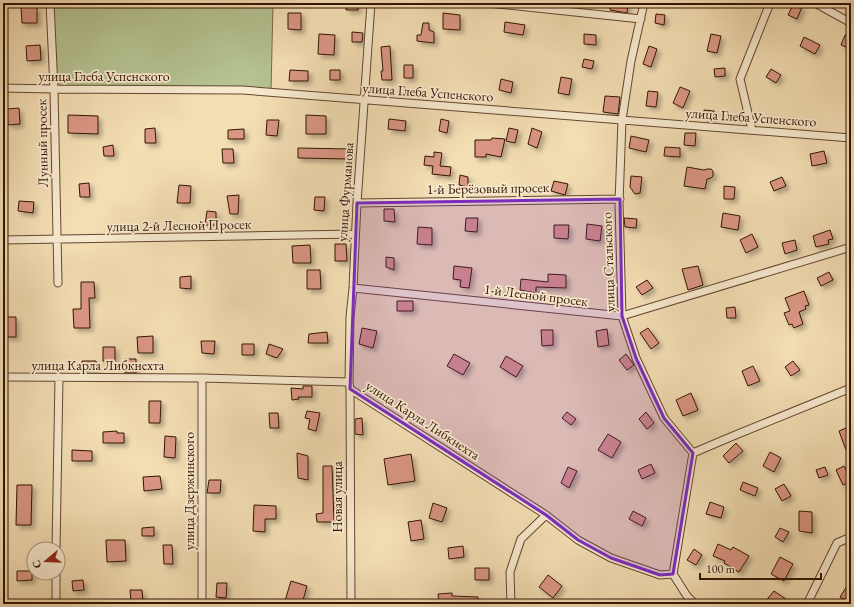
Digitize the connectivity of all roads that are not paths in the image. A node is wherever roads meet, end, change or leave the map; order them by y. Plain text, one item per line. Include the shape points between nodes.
1 (50, 3) edge
2 (371, 3) edge
3 (488, 3) edge
4 (644, 3) edge
5 (770, 3) edge
6 (815, 3) edge
7 (641, 19) junction
8 (851, 23) edge
9 (3, 88) edge
10 (54, 90) junction
11 (365, 100) junction
12 (622, 120) junction
13 (752, 130) junction
14 (851, 138) edge
15 (620, 199) junction
16 (357, 203) junction
17 (355, 234) junction
18 (3, 240) edge
19 (57, 240) junction
20 (851, 247) edge
21 (58, 283) dead end
22 (353, 288) junction
23 (622, 316) junction
24 (3, 377) edge
25 (59, 377) junction
26 (202, 378) junction
27 (349, 386) junction
28 (851, 388) edge
29 (693, 453) junction
30 (546, 515) junction
31 (851, 537) edge
32 (56, 541) edge
33 (673, 574) junction
34 (56, 581) edge
35 (56, 604) edge
36 (202, 604) edge
37 (351, 604) edge
38 (511, 604) edge
39 (695, 604) edge
40 (807, 604) edge

1 - 10 street, Лунный просек
2 - 11 street, улица Фурманова
3 - 7 street
4 - 7 street, улица Стальского
5 - 13 street via 740,79
6 - 8 street
7 - 12 street, улица Стальского via 631,60
9 - 10 street, улица Глеба Успенского
10 - 11 street, улица Глеба Успенского via 242,90
10 - 19 street, Лунный просек
11 - 12 street, улица Глеба Успенского
11 - 16 street, улица Фурманова
12 - 13 street, улица Глеба Успенского
12 - 15 street, улица Стальского
13 - 14 street, улица Глеба Успенского
15 - 16 street, 1-й Берёзовый просек
15 - 23 street, улица Стальского
16 - 17 street, улица Фурманова
17 - 19 street, улица 2-й Лесной Просек
17 - 22 street, улица Фурманова
18 - 19 street, улица 2-й Лесной Просек
19 - 21 street, Лунный просек
20 - 23 street, 1-й Лесной просек
22 - 23 street, 1-й Лесной просек
22 - 27 street, улица Фурманова
23 - 29 street, улица Стальского via 636,358 664,418
24 - 25 street, улица Карла Либкнехта
25 - 26 street, улица Карла Либкнехта
25 - 32 street
26 - 27 street, улица Карла Либкнехта
26 - 36 street, улица Дзержинского
27 - 30 street, улица Карла Либкнехта
27 - 37 street, Новая улица
28 - 29 street
29 - 33 street
30 - 33 street, улица Карла Либкнехта via 578,540 612,558 660,575
30 - 38 street via 521,539 510,572
31 - 40 street via 837,543
33 - 39 street
34 - 35 street

